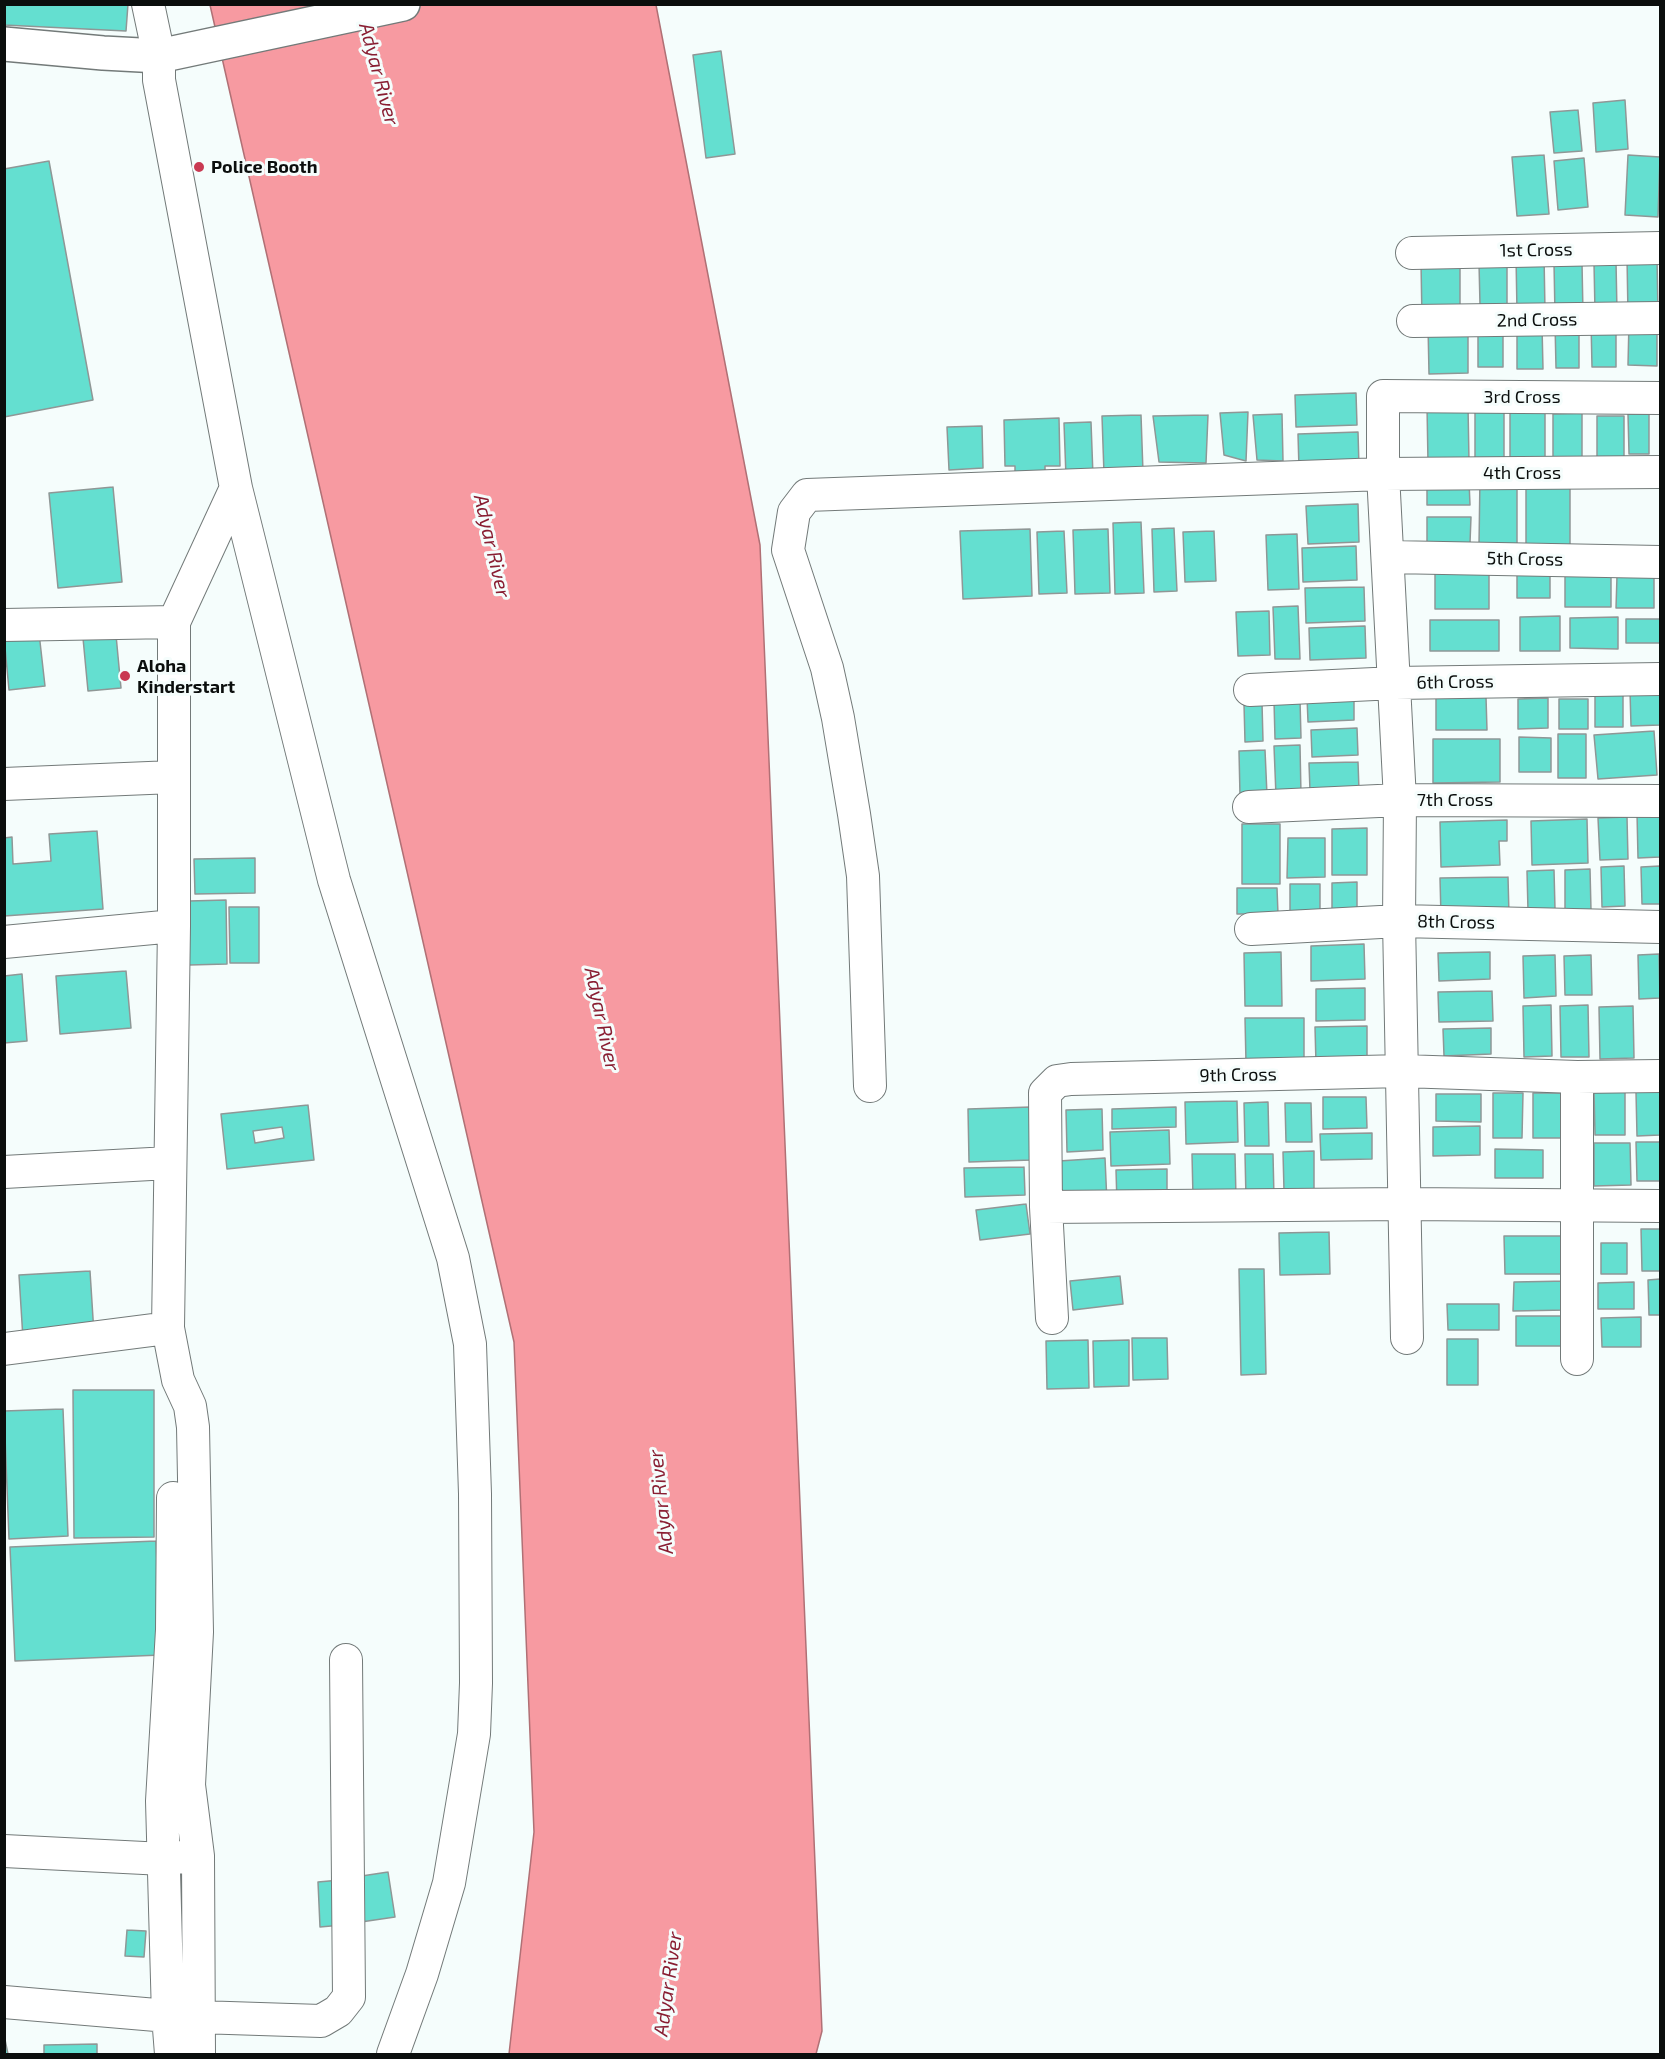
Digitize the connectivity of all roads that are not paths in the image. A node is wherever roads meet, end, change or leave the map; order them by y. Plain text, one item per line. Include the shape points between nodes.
1 (148, 4) edge
2 (403, 4) edge
3 (4, 44) edge
4 (159, 56) junction
5 (1660, 248) edge
6 (1412, 253) dead end
7 (1660, 318) edge
8 (1413, 321) dead end
9 (1660, 398) edge
10 (1660, 472) edge
11 (1383, 474) junction
12 (236, 488) junction
13 (1389, 556) junction
14 (1660, 562) edge
15 (174, 622) junction
16 (4, 625) edge
17 (1660, 679) edge
18 (1395, 683) junction
19 (1250, 690) dead end
20 (173, 777) junction
21 (4, 784) edge
22 (1400, 800) junction
23 (1660, 801) edge
24 (1249, 807) dead end
25 (1399, 921) junction
26 (174, 926) junction
27 (1660, 927) edge
28 (1251, 929) dead end
29 (4, 942) edge
30 (1403, 1071) junction
31 (1660, 1076) edge
32 (1577, 1077) junction
33 (870, 1086) dead end
34 (169, 1162) junction
35 (4, 1172) edge
36 (1406, 1204) junction
37 (1577, 1206) junction
38 (1660, 1206) edge
39 (1046, 1207) junction
40 (1052, 1318) dead end
41 (168, 1328) junction
42 (1407, 1338) dead end
43 (4, 1349) edge
44 (1577, 1359) dead end
45 (184, 1631) junction
46 (346, 1660) dead end
47 (4, 1851) edge
48 (198, 1856) junction
49 (164, 1859) junction
50 (4, 2002) edge
51 (168, 2016) junction
52 (199, 2017) junction
53 (171, 2055) edge
54 (199, 2055) edge
55 (393, 2055) edge

1 - 4 street
2 - 4 street
3 - 4 street
4 - 12 street via 159,80
5 - 6 street, 1st Cross
7 - 8 street, 2nd Cross
9 - 11 street, 3rd Cross via 1383,396
10 - 11 street, 4th Cross
11 - 13 street
11 - 33 street, 4th Cross via 807,495 794,512 788,550 827,668 863,876
12 - 15 street
12 - 55 street via 334,880 453,1258 470,1344 475,1494 474,1734 449,1883
13 - 14 street, 5th Cross
13 - 18 street
15 - 16 street
15 - 20 street
17 - 18 street, 6th Cross
18 - 19 street, 6th Cross
18 - 22 street
20 - 21 street
20 - 26 street
22 - 23 street, 7th Cross
22 - 24 street, 7th Cross
22 - 25 street
25 - 27 street, 8th Cross
25 - 28 street, 8th Cross
25 - 30 street
26 - 29 street
26 - 34 street
30 - 32 street, 9th Cross
30 - 36 street
30 - 39 street, 9th Cross via 1057,1081 1045,1093
31 - 32 street, 9th Cross
32 - 37 street
34 - 35 street
34 - 41 street
36 - 37 street
36 - 39 street
36 - 42 street
37 - 38 street
37 - 44 street
39 - 40 street, 9th Cross
41 - 43 street
41 - 45 street via 178,1380 194,1427
45 - 48 street via 189,1785
45 - 49 street via 163,1762
46 - 52 street via 350,1997 338,2011 321,2021
47 - 49 street
48 - 49 street
48 - 52 street
49 - 51 street
50 - 51 street
51 - 52 street
51 - 53 street
52 - 54 street

